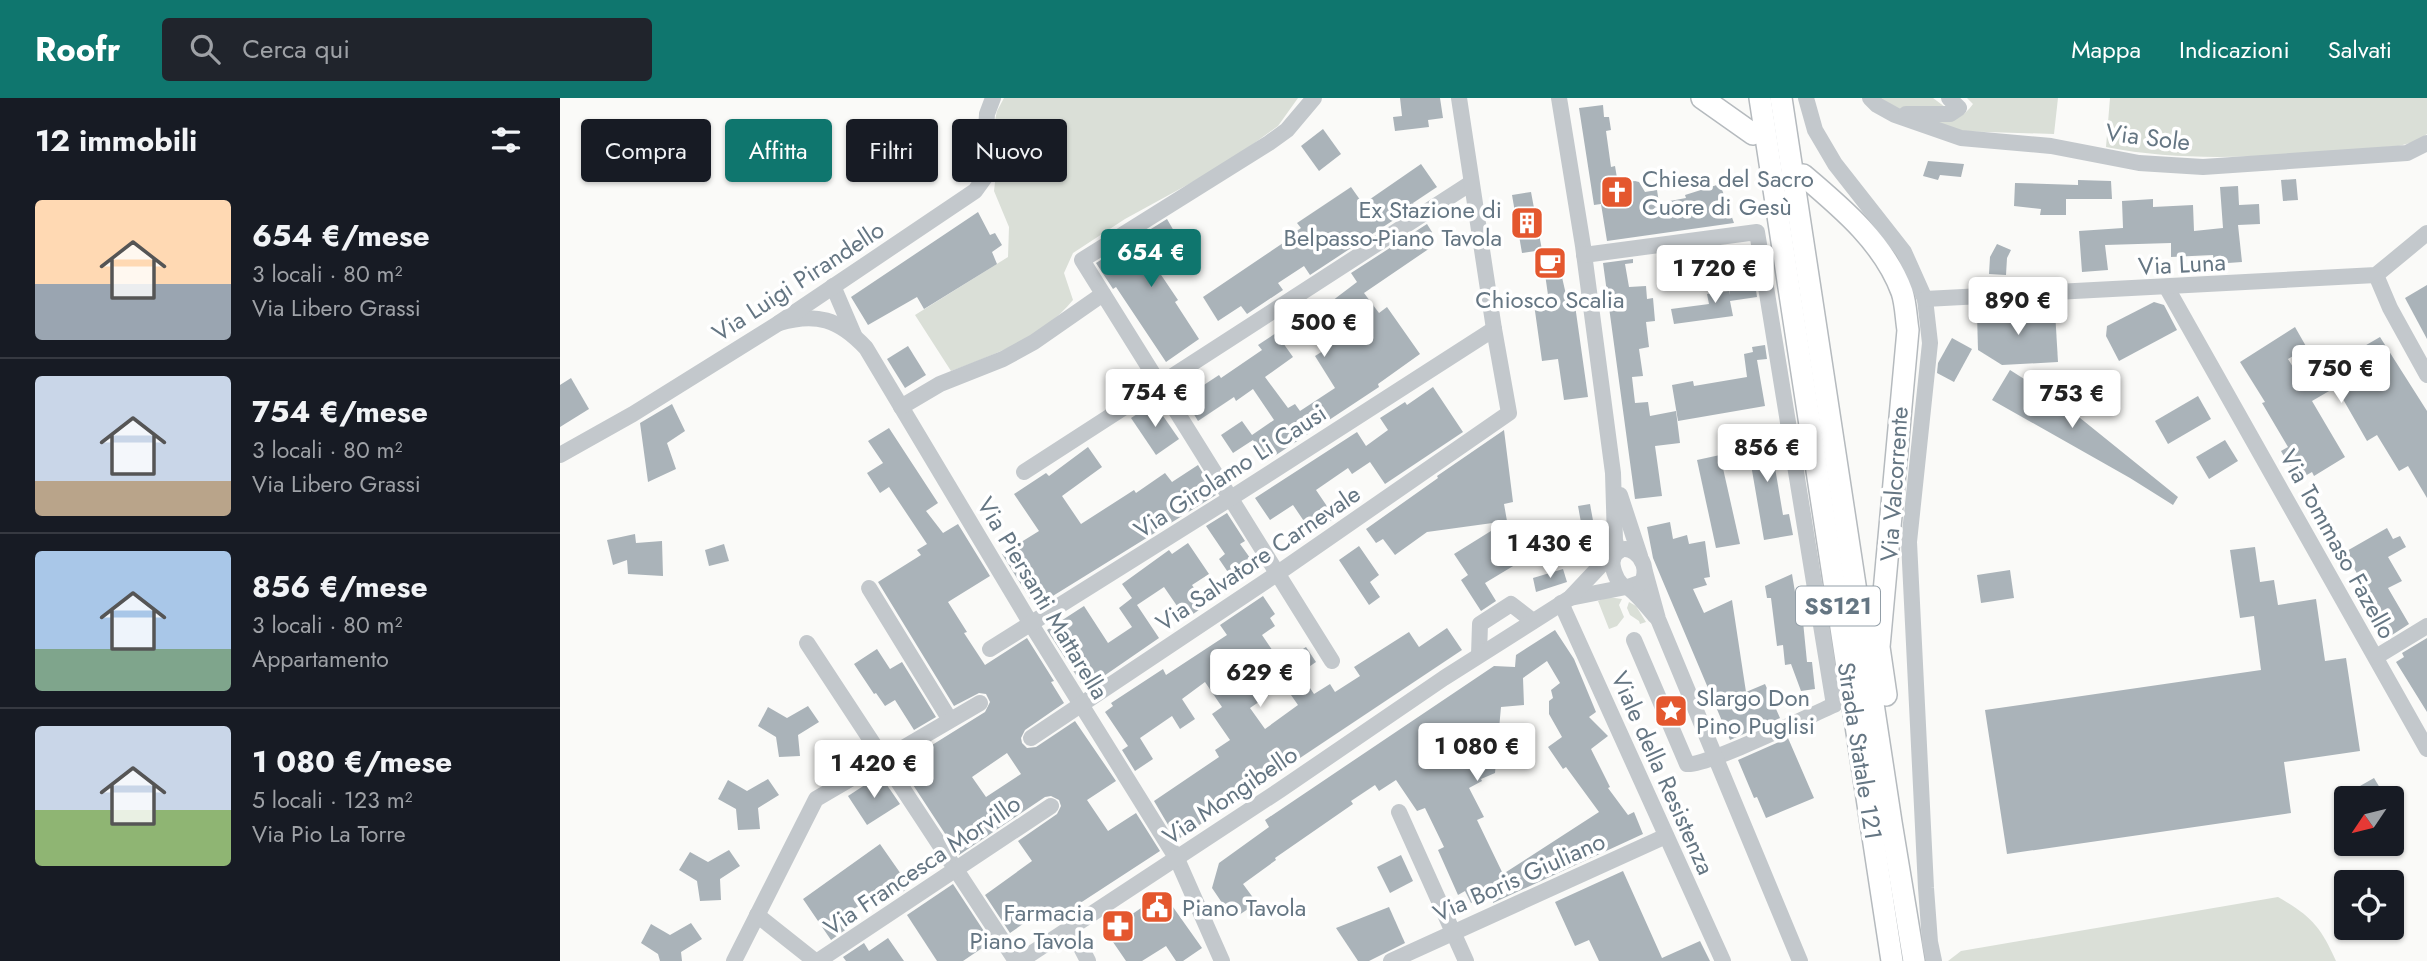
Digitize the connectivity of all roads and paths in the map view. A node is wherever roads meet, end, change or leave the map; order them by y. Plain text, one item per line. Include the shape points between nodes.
1 (993, 98) edge
2 (1314, 98) edge
3 (1459, 98) edge
4 (1559, 98) edge
5 (1702, 98) edge
6 (1760, 98) edge
7 (1782, 98) edge
8 (1806, 98) edge
9 (1870, 98) edge
10 (1950, 98) edge
11 (1895, 114) junction
12 (1753, 134) dead end
13 (2427, 143) edge
14 (1804, 175) dead end
15 (1471, 183) junction
16 (2427, 233) edge
17 (1584, 254) junction
18 (2376, 275) junction
19 (833, 286) junction
20 (2168, 288) junction
21 (1103, 294) junction
22 (1925, 299) junction
23 (779, 323) junction
24 (1494, 329) junction
25 (854, 335) junction
26 (2427, 375) edge
27 (1160, 385) junction
28 (901, 407) junction
29 (560, 455) edge
30 (1024, 472) dead end
31 (1613, 472) junction
32 (1230, 498) junction
33 (1615, 555) junction
34 (1640, 556) junction
35 (1645, 572) junction
36 (1278, 573) junction
37 (1627, 587) junction
38 (869, 588) dead end
39 (1566, 600) junction
40 (1658, 619) junction
41 (1533, 621) junction
42 (1031, 624) junction
43 (2427, 626) edge
44 (1634, 640) dead end
45 (807, 643) dead end
46 (990, 649) dead end
47 (1479, 655) junction
48 (2376, 657) junction
49 (1332, 661) dead end
50 (980, 702) dead end
51 (1081, 706) junction
52 (950, 720) junction
53 (1031, 737) dead end
54 (2427, 749) edge
55 (1716, 757) junction
56 (883, 759) junction
57 (1051, 806) dead end
58 (1399, 812) dead end
59 (1891, 822) junction
60 (1666, 836) junction
61 (1177, 859) junction
62 (956, 869) junction
63 (757, 915) junction
64 (1071, 928) junction
65 (1454, 932) junction
66 (734, 961) edge
67 (817, 961) edge
68 (1018, 961) edge
69 (1088, 961) edge
70 (1222, 961) edge
71 (1391, 961) edge
72 (1466, 961) edge
73 (1723, 961) edge
74 (1800, 961) edge
75 (1892, 961) edge
76 (1914, 961) edge
77 (1934, 961) edge

1 - 19 street, Via Luigi Pirandello via 987,114 988,173 975,191
2 - 21 street via 1269,144 1082,260
3 - 15 street
4 - 17 street
5 - 12 main road
6 - 75 main road, Strada Statale 121 / SS121
7 - 59 main road, Strada Statale 121 / SS121
8 - 22 street, Via Valcorrente via 1815,130 1835,164 1904,253
9 - 11 street, Via Sole
10 - 11 street via 1959,108 1950,114
11 - 13 street, Via Sole via 1961,138 2051,146 2165,165 2203,167 2407,153
14 - 59 main road via 1866,233 1887,261 1903,294 1908,330 1879,647 1898,778
15 - 24 street
15 - 27 street
16 - 18 street
17 - 31 street
17 - 55 street via 1757,232 1834,705
18 - 20 street, Via Luna
18 - 26 street
19 - 23 street, Via Luigi Pirandello
19 - 25 street
20 - 22 street, Via Luna
20 - 48 street, Via Tommaso Fazello
21 - 27 street
21 - 28 street via 1034,342 940,384
22 - 77 street, Via Valcorrente via 1930,343 1909,542 1926,888
23 - 25 street, Via Piersanti Mattarella via 815,317
23 - 29 street, Via Luigi Pirandello
24 - 32 street, Via Girolamo Li Causi
24 - 36 street, Via Salvatore Carnevale via 1509,413
25 - 28 street, Via Piersanti Mattarella
27 - 30 street
27 - 32 street
28 - 42 street, Via Piersanti Mattarella
31 - 33 street
31 - 34 street
32 - 36 street
32 - 42 street, Via Girolamo Li Causi
33 - 34 street via 1629,549
33 - 37 street via 1618,581
33 - 39 street
34 - 35 street
35 - 37 street via 1642,582
35 - 40 street
36 - 49 street
36 - 51 street, Via Salvatore Carnevale
37 - 39 street
37 - 40 street
38 - 52 street
39 - 41 street, Via Mongibello
39 - 60 street, Viale della Resistenza
40 - 55 street
41 - 47 street, Via Mongibello
41 - 47 street via 1511,604 1490,617 1480,624
42 - 46 street, Via Girolamo Li Causi
42 - 51 street, Via Piersanti Mattarella
43 - 48 street
44 - 55 street via 1687,764
45 - 56 street
47 - 61 street, Via Mongibello
48 - 54 street, Via Tommaso Fazello
50 - 52 street
51 - 53 street, Via Salvatore Carnevale
51 - 61 street, Via Piersanti Mattarella
52 - 56 street
55 - 74 street
56 - 62 street
56 - 63 street via 816,799
57 - 62 street, Via Francesca Morvillo
58 - 65 street
59 - 76 main road, Strada Statale 121 / SS121
60 - 65 street, Via Boris Giuliano
60 - 73 street, Viale della Resistenza
61 - 64 street, Via Mongibello
61 - 70 street, Via Piersanti Mattarella
62 - 67 street, Via Francesca Morvillo
62 - 68 street
63 - 66 street
63 - 67 street, Via Francesca Morvillo
64 - 68 street, Via Mongibello
64 - 69 street
65 - 71 street, Via Boris Giuliano
65 - 72 street

